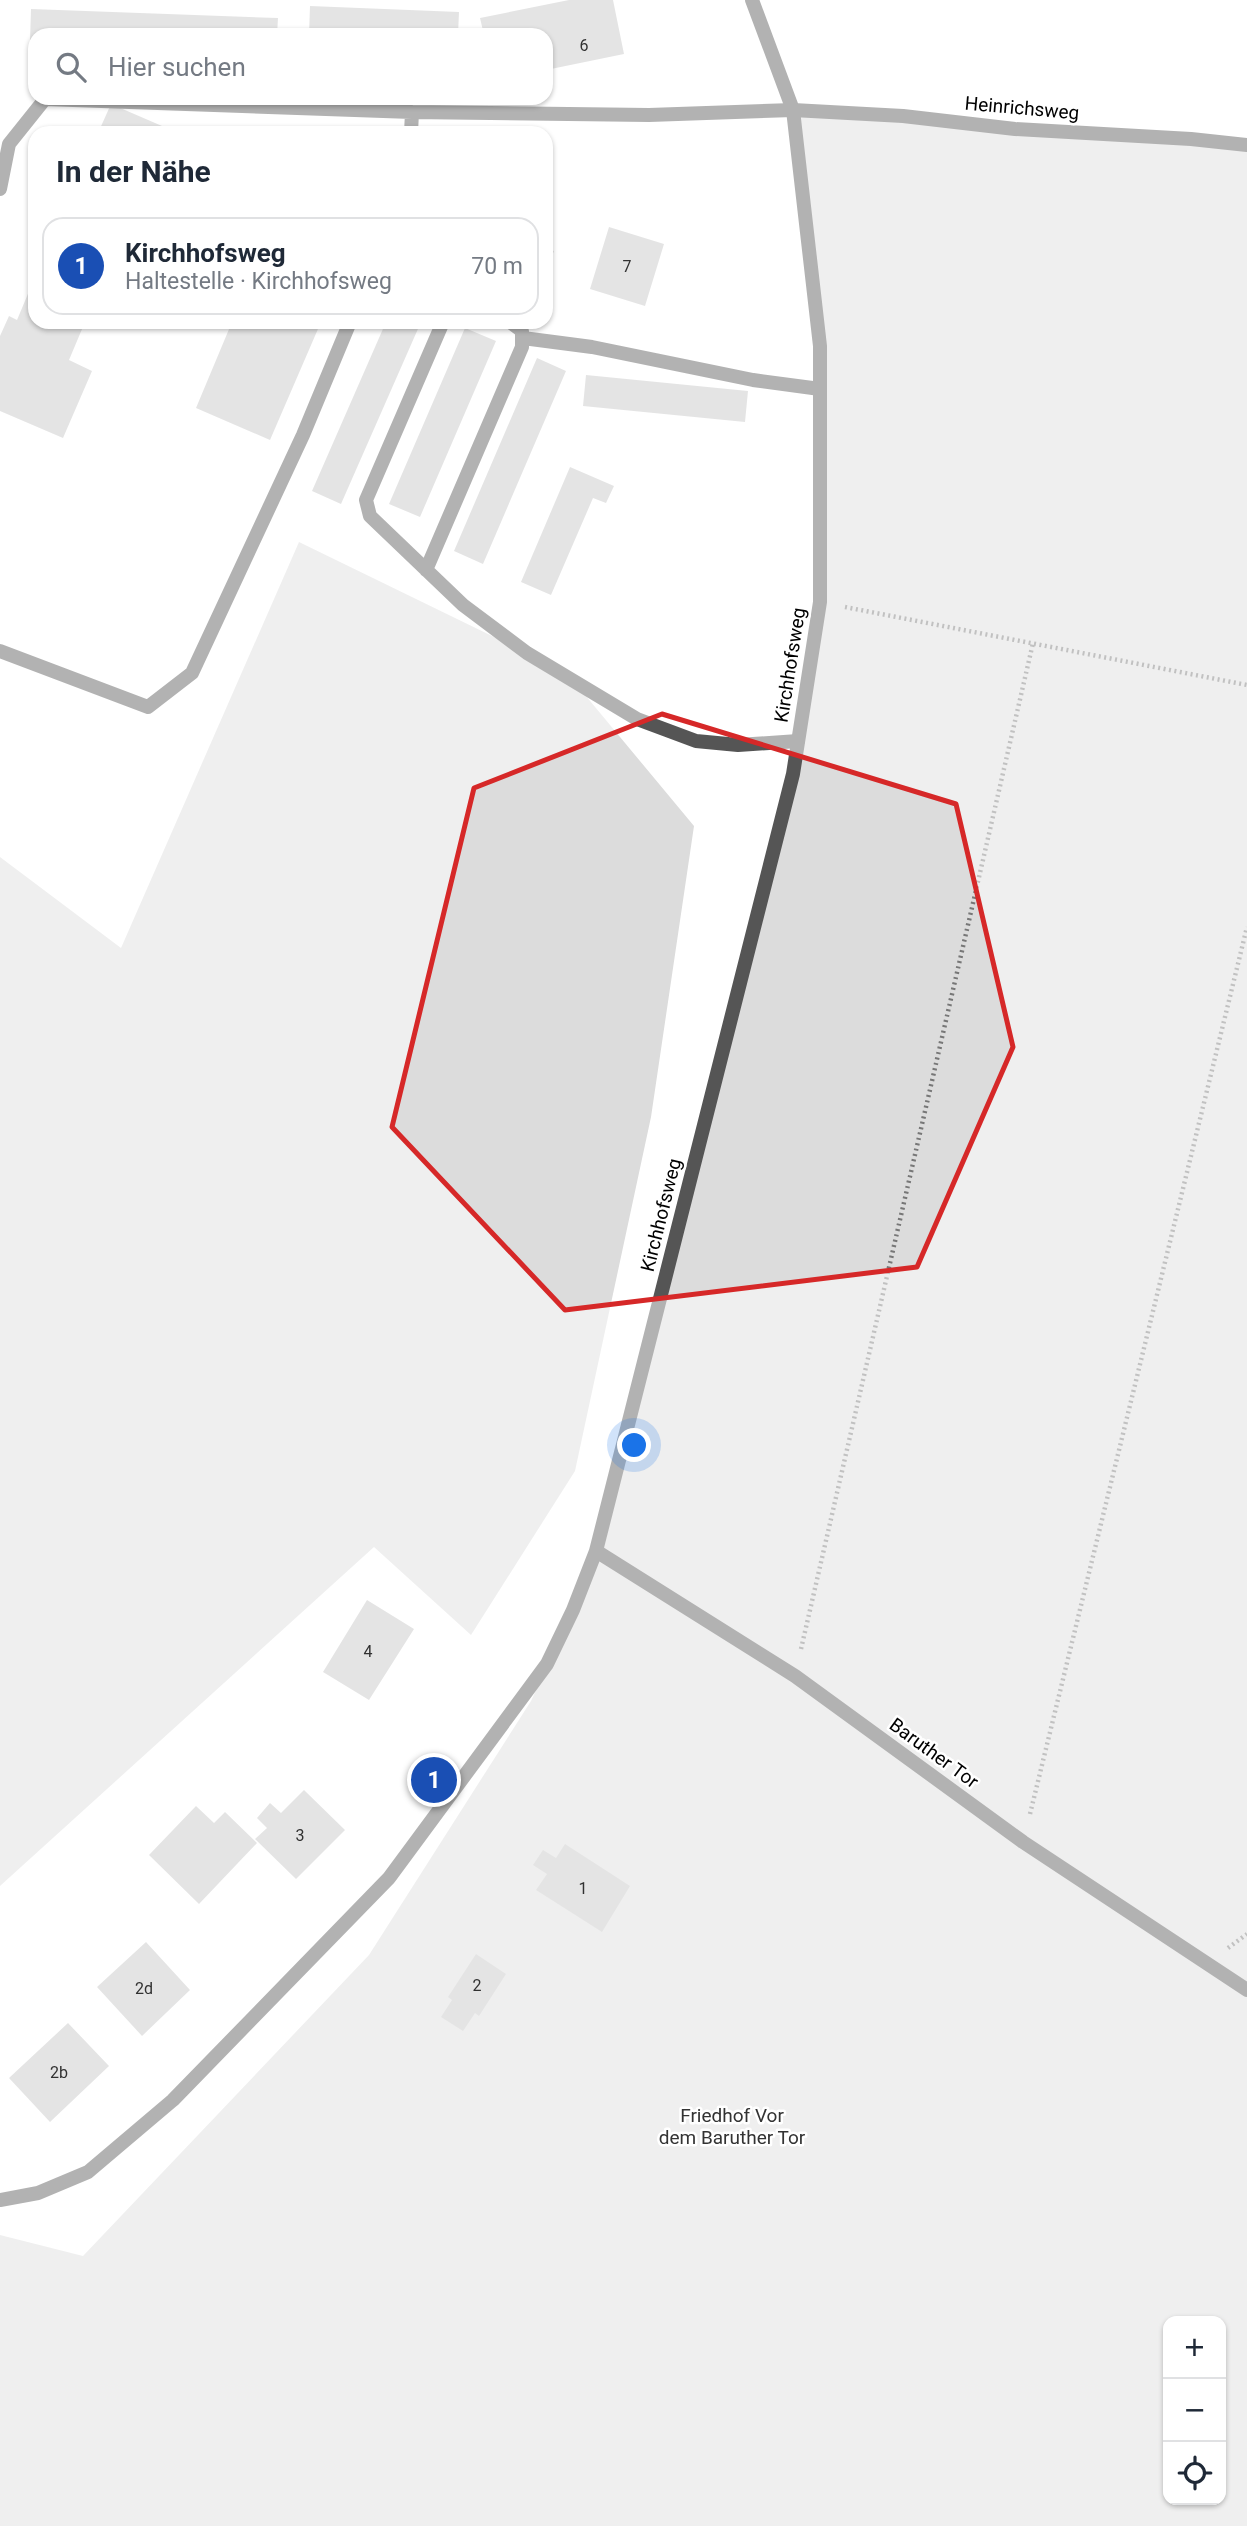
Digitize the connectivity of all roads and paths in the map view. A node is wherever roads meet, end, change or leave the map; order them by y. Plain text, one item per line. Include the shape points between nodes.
1 (752, 0) edge
2 (40, 105) edge
3 (214, 105) edge
4 (793, 110) junction
5 (412, 112) junction
6 (411, 126) edge
7 (1247, 145) edge
8 (0, 190) edge
9 (348, 329) edge
10 (440, 329) edge
11 (519, 329) edge
12 (523, 338) junction
13 (820, 388) junction
14 (426, 570) junction
15 (820, 602) junction
16 (1033, 643) junction
17 (0, 652) edge
18 (1247, 685) edge
19 (798, 741) junction
20 (1247, 927) edge
21 (596, 1551) junction
22 (795, 1676) junction
23 (1023, 1842) junction
24 (1247, 1990) edge
25 (0, 2200) edge

1 - 4 street, Kirchhofsweg
2 - 8 street, Heinrichsweg via 9,145
3 - 5 street, Heinrichsweg
4 - 5 street, Heinrichsweg via 649,115
4 - 7 street, Heinrichsweg
4 - 13 street, Kirchhofsweg via 820,346
5 - 6 street
9 - 17 street via 192,673 148,707
10 - 14 street via 366,500 370,516
11 - 12 street
12 - 13 street
12 - 14 street
13 - 15 street, Kirchhofsweg
14 - 19 street via 463,605 527,653 637,719 696,741 738,745
15 - 16 path
15 - 19 street, Kirchhofsweg
16 - 18 path
16 - 22 path
19 - 21 street, Kirchhofsweg
20 - 23 path
21 - 22 street, Baruther Tor
21 - 25 street, Kirchhofsweg via 547,1664 389,1878 173,2100 88,2172 38,2193
22 - 23 street, Baruther Tor
23 - 24 street, Baruther Tor

